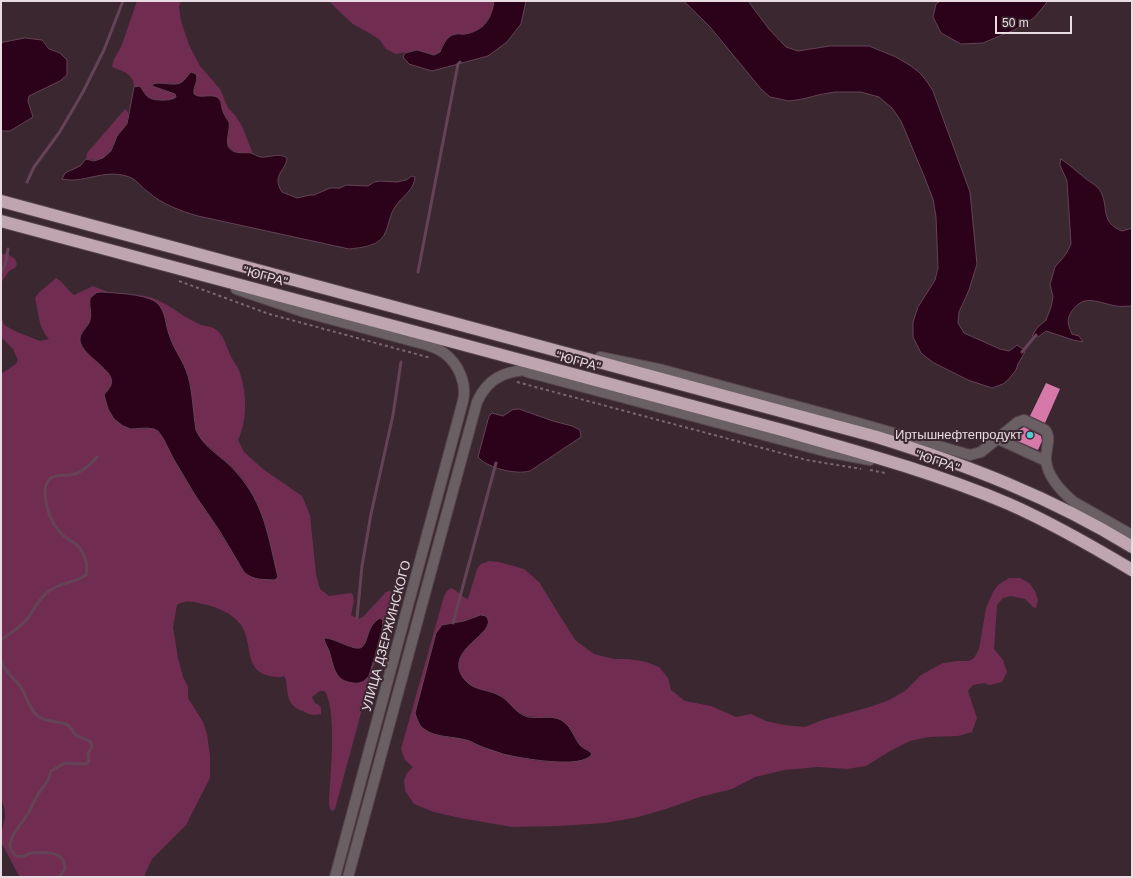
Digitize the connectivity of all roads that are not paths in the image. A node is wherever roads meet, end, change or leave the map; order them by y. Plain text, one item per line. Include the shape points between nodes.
1 (1, 201) edge
2 (1, 221) edge
3 (162, 264) junction
4 (420, 334) junction
5 (535, 345) junction
6 (445, 354) junction
7 (546, 368) junction
8 (519, 370) junction
9 (998, 439) junction
10 (1046, 461) junction
11 (902, 465) junction
12 (1132, 535) edge
13 (1132, 547) edge
14 (1132, 570) edge
15 (335, 877) edge
16 (348, 877) edge

1 - 5 highway, "ЮГРА"
2 - 3 highway, "ЮГРА"
3 - 4 highway, "ЮГРА"
3 - 6 street via 304,312 427,345
4 - 6 street
4 - 7 highway, "ЮГРА"
5 - 9 street via 663,370 964,454 974,455 981,452
5 - 13 highway, "ЮГРА" via 788,412 925,452 1018,487
6 - 15 street, УЛИЦА ДЗЕРЖИНСКОГО via 455,365 462,379 465,391 463,401
7 - 8 street, УЛИЦА ДЗЕРЖИНСКОГО
7 - 11 highway, "ЮГРА" via 782,430
8 - 11 street via 828,452
8 - 16 street, УЛИЦА ДЗЕРЖИНСКОГО via 501,375 490,383 480,394 476,405
9 - 10 street
9 - 10 street via 1024,420 1045,430 1048,436
10 - 12 street via 1050,475 1074,502
11 - 14 highway, "ЮГРА" via 1009,504 1059,528

